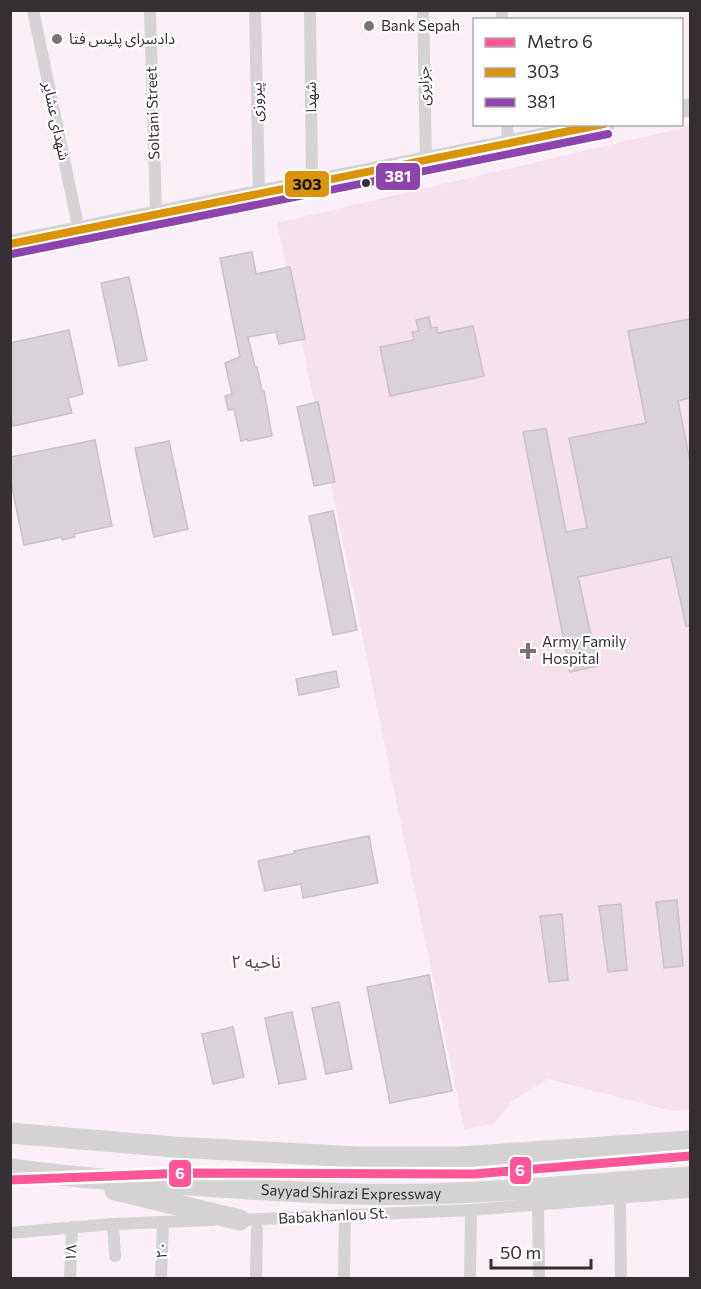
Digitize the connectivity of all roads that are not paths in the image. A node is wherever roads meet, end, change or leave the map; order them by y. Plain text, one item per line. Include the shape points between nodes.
1 (33, 10) edge
2 (150, 10) edge
3 (255, 10) edge
4 (310, 10) edge
5 (423, 10) edge
6 (507, 126) edge
7 (596, 126) edge
8 (508, 144) junction
9 (426, 161) junction
10 (312, 184) junction
11 (259, 194) junction
12 (156, 215) junction
13 (79, 231) junction
14 (10, 244) edge
15 (10, 1133) edge
16 (690, 1141) edge
17 (10, 1168) edge
18 (53, 1175) junction
19 (690, 1177) edge
20 (690, 1192) edge
21 (620, 1197) junction
22 (538, 1204) junction
23 (471, 1210) junction
24 (345, 1215) junction
25 (163, 1222) junction
26 (113, 1224) junction
27 (249, 1225) junction
28 (72, 1227) junction
29 (10, 1233) edge
30 (115, 1256) dead end
31 (70, 1278) edge
32 (161, 1278) edge
33 (256, 1278) edge
34 (344, 1278) edge
35 (471, 1278) edge
36 (538, 1278) edge
37 (621, 1278) edge

1 - 13 street, شهدای عشایر
2 - 12 street, Soltani Street
3 - 11 street, پیروزی
4 - 10 street, شهدا
5 - 9 street, جزایری
6 - 8 street
7 - 8 main road
8 - 9 main road
9 - 10 main road
10 - 11 main road
11 - 12 main road
12 - 13 main road
13 - 14 main road
15 - 16 highway via 357,1157 459,1157
17 - 18 highway, Sayyad Shirazi Expressway
18 - 19 highway, Sayyad Shirazi Expressway via 269,1190 400,1194
18 - 27 highway
20 - 21 street, Babakhanlou St.
21 - 22 street, Babakhanlou St.
21 - 37 street
22 - 23 street, Babakhanlou St.
22 - 36 street
23 - 24 street, Babakhanlou St.
23 - 35 street
24 - 27 street, Babakhanlou St.
24 - 34 street
25 - 26 street, Babakhanlou St.
25 - 27 street, Babakhanlou St.
25 - 32 street, ۲۰
26 - 28 street, Babakhanlou St.
26 - 30 street
27 - 33 street
28 - 29 street, Babakhanlou St.
28 - 31 street, ۱۸

